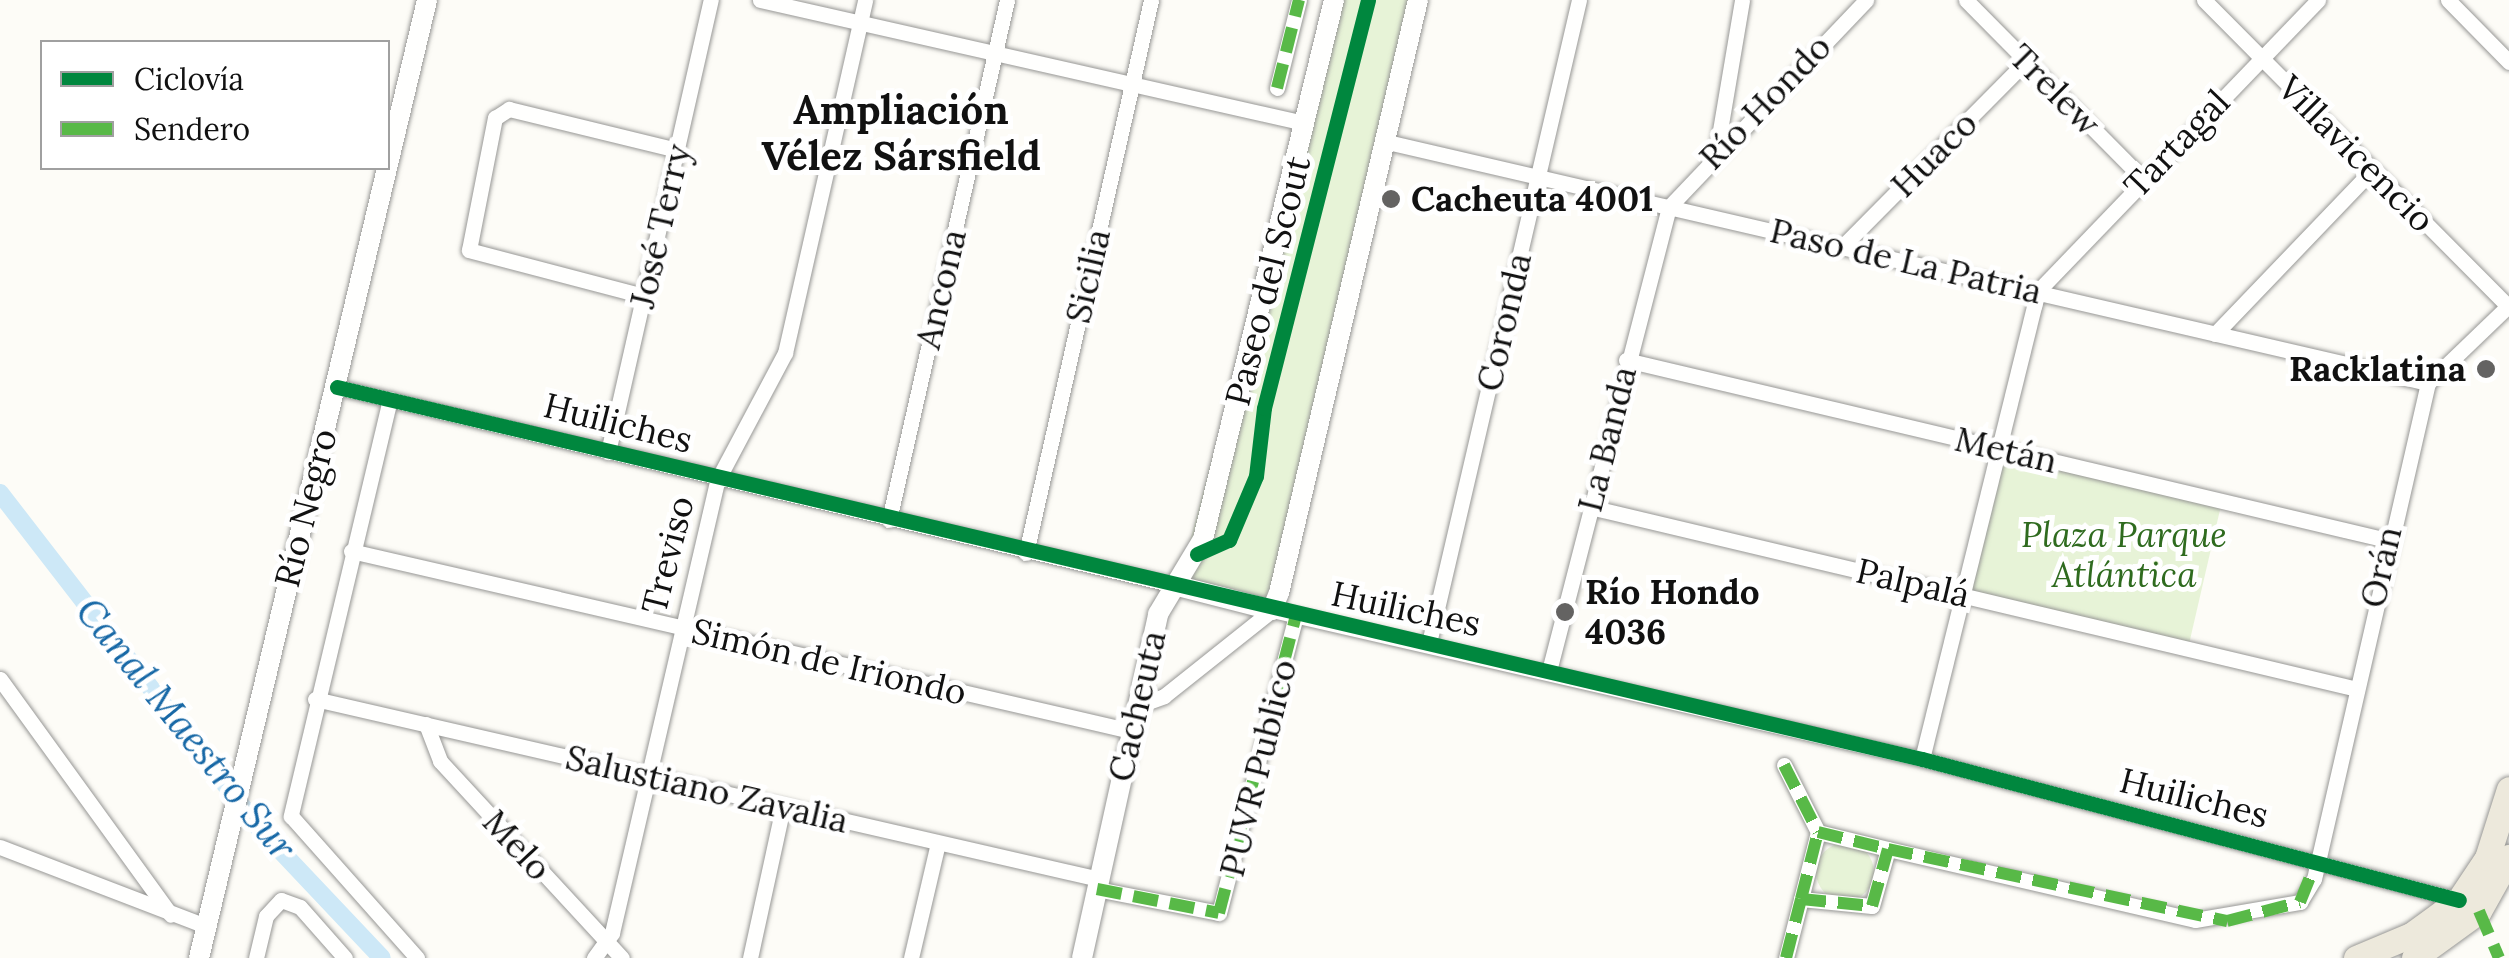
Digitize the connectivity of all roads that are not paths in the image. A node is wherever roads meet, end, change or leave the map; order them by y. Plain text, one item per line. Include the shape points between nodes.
1 (425, 0) edge
2 (711, 0) edge
3 (760, 0) edge
4 (865, 0) edge
5 (1007, 0) edge
6 (1151, 0) edge
7 (1300, 0) edge
8 (1334, 0) edge
9 (1418, 0) edge
10 (1579, 0) edge
11 (1742, 0) edge
12 (1866, 0) edge
13 (1966, 0) edge
14 (2204, 0) edge
15 (2318, 0) edge
16 (2448, 0) edge
17 (860, 23) junction
18 (995, 53) junction
19 (2261, 58) junction
20 (2026, 62) junction
21 (2509, 62) edge
22 (1131, 84) junction
23 (1277, 88) dead end
24 (1304, 123) junction
25 (1383, 141) junction
26 (1717, 148) junction
27 (677, 150) junction
28 (390, 154) edge
29 (386, 170) edge
30 (2372, 170) junction
31 (1538, 177) junction
32 (2143, 179) junction
33 (1669, 207) junction
34 (1842, 248) junction
35 (2038, 291) junction
36 (644, 296) junction
37 (2508, 306) edge
38 (2215, 334) junction
39 (1626, 360) junction
40 (2428, 383) junction
41 (337, 387) junction
42 (390, 399) junction
43 (1997, 447) junction
44 (608, 452) junction
45 (718, 478) junction
46 (1590, 506) junction
47 (889, 520) junction
48 (2387, 540) junction
49 (351, 550) junction
50 (1026, 553) junction
51 (1178, 586) junction
52 (1962, 594) junction
53 (1272, 610) junction
54 (1296, 616) junction
55 (680, 628) junction
56 (1429, 644) junction
57 (1549, 672) junction
58 (0, 679) edge
59 (2353, 688) junction
60 (315, 699) junction
61 (1137, 706) junction
62 (426, 724) junction
63 (1131, 731) junction
64 (1922, 759) junction
65 (1784, 766) dead end
66 (646, 776) junction
67 (2509, 789) edge
68 (783, 807) junction
69 (1818, 832) junction
70 (938, 843) junction
71 (0, 847) edge
72 (1888, 850) junction
73 (2509, 856) edge
74 (2317, 860) junction
75 (1098, 884) junction
76 (1801, 899) junction
77 (2459, 900) junction
78 (170, 915) junction
79 (206, 926) junction
80 (608, 943) junction
81 (200, 958) edge
82 (256, 958) edge
83 (345, 958) edge
84 (416, 958) edge
85 (594, 958) edge
86 (622, 958) edge
87 (750, 958) edge
88 (911, 958) edge
89 (1082, 958) edge
90 (1786, 958) edge
91 (2356, 958) edge
92 (2414, 958) edge

1 - 28 street, Río Negro
2 - 27 street, José Terry
3 - 17 street
4 - 17 street, Treviso
5 - 18 street, Ancona
6 - 22 street, Sicilia
7 - 23 street
8 - 24 street, Cacheuta
9 - 25 street
10 - 31 street, Coronda
11 - 26 street
12 - 26 street, Río Hondo
13 - 20 street, Trelew
14 - 19 street, Villavicencio
15 - 19 street, Tartagal
16 - 21 street
17 - 18 street
17 - 45 street, Treviso via 785,353
18 - 22 street
18 - 47 street, Ancona
19 - 30 street, Villavicencio
19 - 32 street, Tartagal
20 - 32 street, Trelew
20 - 34 street, Huaco
22 - 24 street
22 - 50 street, Sicilia
24 - 51 street, Cacheuta via 1204,539
25 - 31 street, Paso de La Patria
25 - 53 street
26 - 33 street, Río Hondo
27 - 36 street, José Terry
27 - 36 street via 499,109 470,250
29 - 41 street, Río Negro
30 - 37 street, Villavicencio
30 - 38 street
31 - 33 street, Paso de La Patria
31 - 56 street, Coronda
32 - 35 street, Tartagal
33 - 34 street, Paso de La Patria
33 - 39 street, La Banda
34 - 35 street, Paso de La Patria
35 - 38 street, Paso de La Patria
35 - 43 street
36 - 44 street, José Terry
37 - 40 street
38 - 40 street, Paso de La Patria
39 - 43 street, Metán
39 - 46 street, La Banda
40 - 48 street, Orán
41 - 42 street, Huiliches
41 - 79 street, Río Negro via 239,769
42 - 44 street, Huiliches
42 - 49 street, Río Negro
43 - 48 street, Metán
43 - 52 street
44 - 45 street, Huiliches
45 - 47 street, Huiliches
45 - 55 street, Treviso
46 - 52 street, Palpalá
46 - 57 street, La Banda
47 - 50 street, Huiliches
48 - 59 street, Orán
49 - 55 street, Simón de Iriondo
49 - 60 street, Río Negro
50 - 51 street, Huiliches
51 - 53 street, Huiliches
51 - 61 street, Cacheuta via 1162,600
52 - 59 street, Palpalá
52 - 64 street
53 - 54 street, Huiliches
53 - 61 street via 1164,696
54 - 56 street, Huiliches
54 - 75 street, PUVR Publico via 1219,914
55 - 63 street, Simón de Iriondo
55 - 66 street, Treviso
56 - 57 street, Huiliches
57 - 64 street, Huiliches
58 - 78 street
59 - 74 street, Orán
60 - 62 street, Salustiano Zavalia
60 - 84 street, Río Negro via 291,816
61 - 63 street, Cacheuta
62 - 66 street, Salustiano Zavalia
62 - 80 street, Melo via 440,761
63 - 75 street, Cacheuta
64 - 74 street, Huiliches
65 - 69 street
66 - 68 street, Salustiano Zavalia
66 - 80 street, Treviso
67 - 77 main road via 2487,858
68 - 70 street, Salustiano Zavalia
68 - 87 street
69 - 72 street
69 - 76 street
70 - 75 street, Salustiano Zavalia
70 - 88 street
71 - 78 street
72 - 74 street, Orán via 2227,921 2300,902
72 - 76 street via 1872,906
73 - 92 main road via 2479,911
74 - 77 street, Huiliches
75 - 89 street, Cacheuta
76 - 90 street
77 - 91 main road via 2411,935
78 - 79 street
79 - 81 street, Río Negro
80 - 85 street
80 - 86 street, Melo
82 - 83 street via 273,905 300,907

